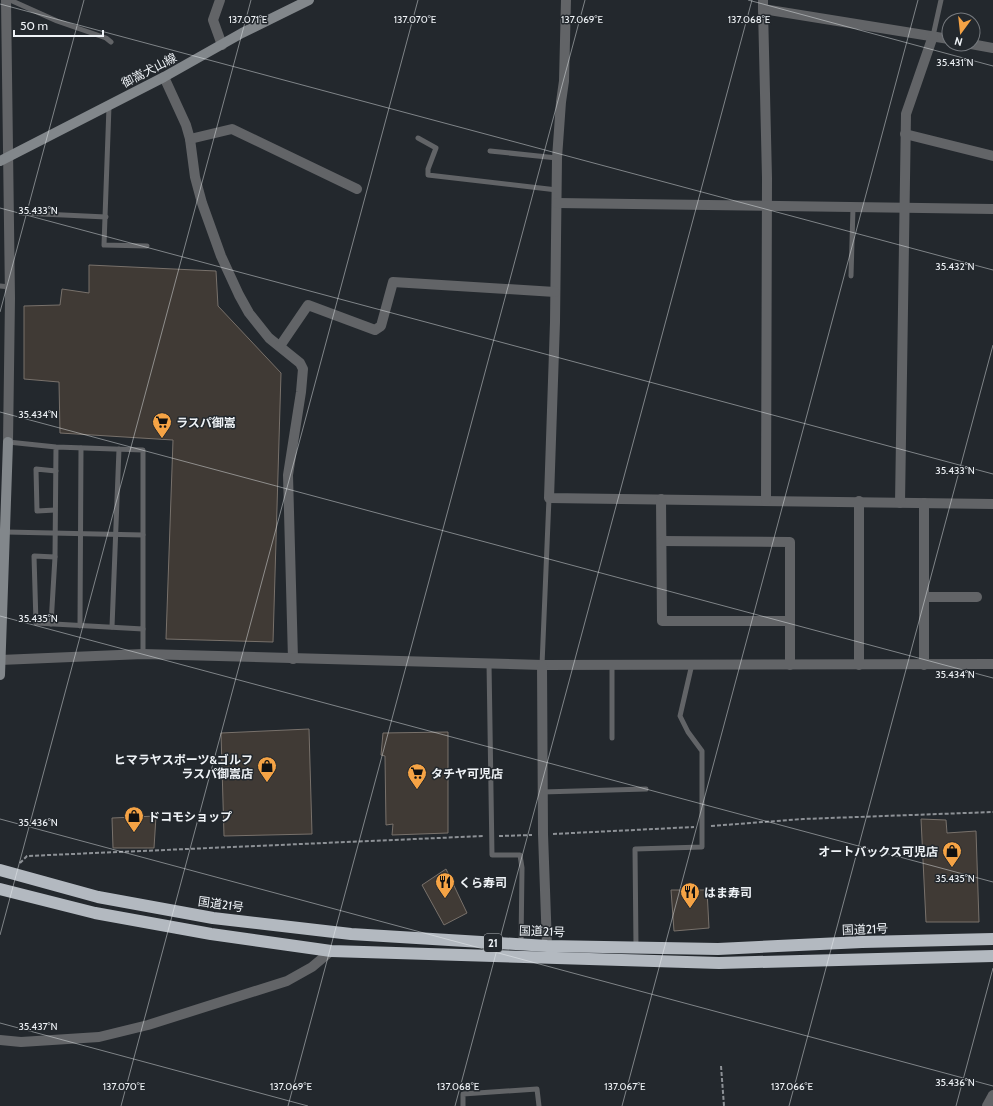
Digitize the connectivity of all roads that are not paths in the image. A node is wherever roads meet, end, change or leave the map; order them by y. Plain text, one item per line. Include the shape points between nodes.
1 (6, 0) edge
2 (10, 0) edge
3 (220, 0) edge
4 (309, 0) edge
5 (566, 0) edge
6 (941, 0) edge
7 (763, 4) edge
8 (933, 36) junction
9 (941, 38) edge
10 (111, 42) dead end
11 (222, 45) junction
12 (981, 46) edge
13 (993, 48) edge
14 (164, 77) junction
15 (109, 105) junction
16 (905, 134) junction
17 (418, 138) dead end
18 (190, 139) junction
19 (490, 151) dead end
20 (993, 156) edge
21 (4, 158) edge
22 (557, 158) junction
23 (357, 189) dead end
24 (558, 190) junction
25 (557, 203) junction
26 (767, 207) junction
27 (853, 208) junction
28 (905, 208) junction
29 (993, 209) edge
30 (20, 213) dead end
31 (106, 217) junction
32 (147, 246) dead end
33 (851, 276) dead end
34 (5, 287) edge
35 (555, 292) junction
36 (280, 346) junction
37 (8, 442) junction
38 (56, 447) junction
39 (81, 448) junction
40 (119, 449) junction
41 (4, 462) edge
42 (56, 471) junction
43 (549, 498) junction
44 (661, 499) junction
45 (766, 500) junction
46 (859, 501) junction
47 (900, 503) junction
48 (924, 503) junction
49 (993, 504) edge
50 (55, 510) junction
51 (6, 532) junction
52 (55, 533) junction
53 (80, 533) junction
54 (115, 534) junction
55 (143, 535) junction
56 (662, 541) junction
57 (55, 557) junction
58 (924, 597) junction
59 (977, 597) dead end
60 (790, 621) junction
61 (52, 624) junction
62 (80, 626) junction
63 (112, 628) junction
64 (143, 629) junction
65 (143, 654) junction
66 (293, 659) junction
67 (1, 660) edge
68 (489, 663) junction
69 (612, 664) junction
70 (692, 664) junction
71 (993, 664) edge
72 (542, 665) junction
73 (790, 665) junction
74 (859, 665) junction
75 (924, 665) junction
76 (0, 675) edge
77 (612, 738) dead end
78 (646, 789) dead end
79 (542, 792) junction
80 (0, 870) edge
81 (0, 888) edge
82 (993, 939) edge
83 (521, 944) junction
84 (547, 946) junction
85 (636, 948) junction
86 (331, 950) junction
87 (993, 956) edge
88 (0, 1040) edge
89 (993, 1095) edge
90 (463, 1106) edge
91 (539, 1106) edge
92 (987, 1106) edge

1 - 21 street
2 - 10 lane via 57,22 106,38
3 - 11 street via 213,20
4 - 11 main road, 御嵩犬山線
5 - 22 street via 564,81 560,102
6 - 8 lane
7 - 8 street
7 - 26 street
8 - 9 street
8 - 16 street via 906,114
11 - 14 main road, 御嵩犬山線
12 - 13 street
14 - 15 main road, 御嵩犬山線
14 - 18 street
15 - 21 main road, 御嵩犬山線
15 - 31 lane
16 - 20 street
16 - 28 street
17 - 24 lane via 436,148 428,175
18 - 23 street via 232,129
18 - 36 street via 195,177 221,256 249,313 269,338
19 - 22 lane
21 - 34 street
22 - 24 street
24 - 25 street
25 - 26 street
25 - 35 street
26 - 27 street
26 - 45 street
27 - 28 street
27 - 33 lane
28 - 29 street
28 - 47 street
30 - 31 lane
31 - 32 lane via 104,245
34 - 37 street
35 - 36 street via 394,282 381,326 375,330 308,305
35 - 43 street
36 - 66 street via 300,363 303,370 288,474
37 - 38 lane
37 - 41 main road
38 - 39 lane
38 - 42 lane
39 - 40 lane
39 - 53 lane
40 - 54 lane
40 - 55 lane via 143,450
41 - 51 main road
42 - 50 lane
42 - 50 lane via 36,469 36,511
43 - 44 street
43 - 72 lane
44 - 45 street
44 - 56 street
45 - 46 street
46 - 47 street
46 - 74 street
47 - 48 street
48 - 49 street
48 - 58 street
50 - 52 lane
51 - 52 lane
51 - 67 main road
52 - 53 lane
52 - 57 lane
53 - 54 lane
53 - 62 lane
54 - 55 lane
54 - 63 lane
55 - 64 lane
56 - 60 street via 790,542
56 - 60 street via 662,621
57 - 61 lane
57 - 61 lane via 34,556 36,624
58 - 59 street
58 - 75 street
60 - 73 street
61 - 62 lane
62 - 63 lane
63 - 64 lane
64 - 65 lane
65 - 66 street
65 - 67 street
66 - 68 street
67 - 76 main road
68 - 72 street
68 - 83 lane via 492,855 520,854
69 - 70 street
69 - 72 street
69 - 77 lane
70 - 73 street
70 - 85 lane via 680,716 702,751 702,847 635,849
71 - 75 street
72 - 79 street
73 - 74 street
74 - 75 street
78 - 79 lane
79 - 84 street
80 - 83 highway, 国道21号 / 21 via 98,898 213,918 351,934
81 - 86 highway, 21 via 95,913 211,934
82 - 85 highway, 国道21号 / 21 via 718,949
83 - 84 highway, 国道21号 / 21
84 - 85 highway, 国道21号 / 21
86 - 87 highway, 21 via 719,963
86 - 88 street via 312,967 287,981 148,1025 98,1037 21,1042
89 - 92 street
90 - 91 lane via 464,1094 537,1089

